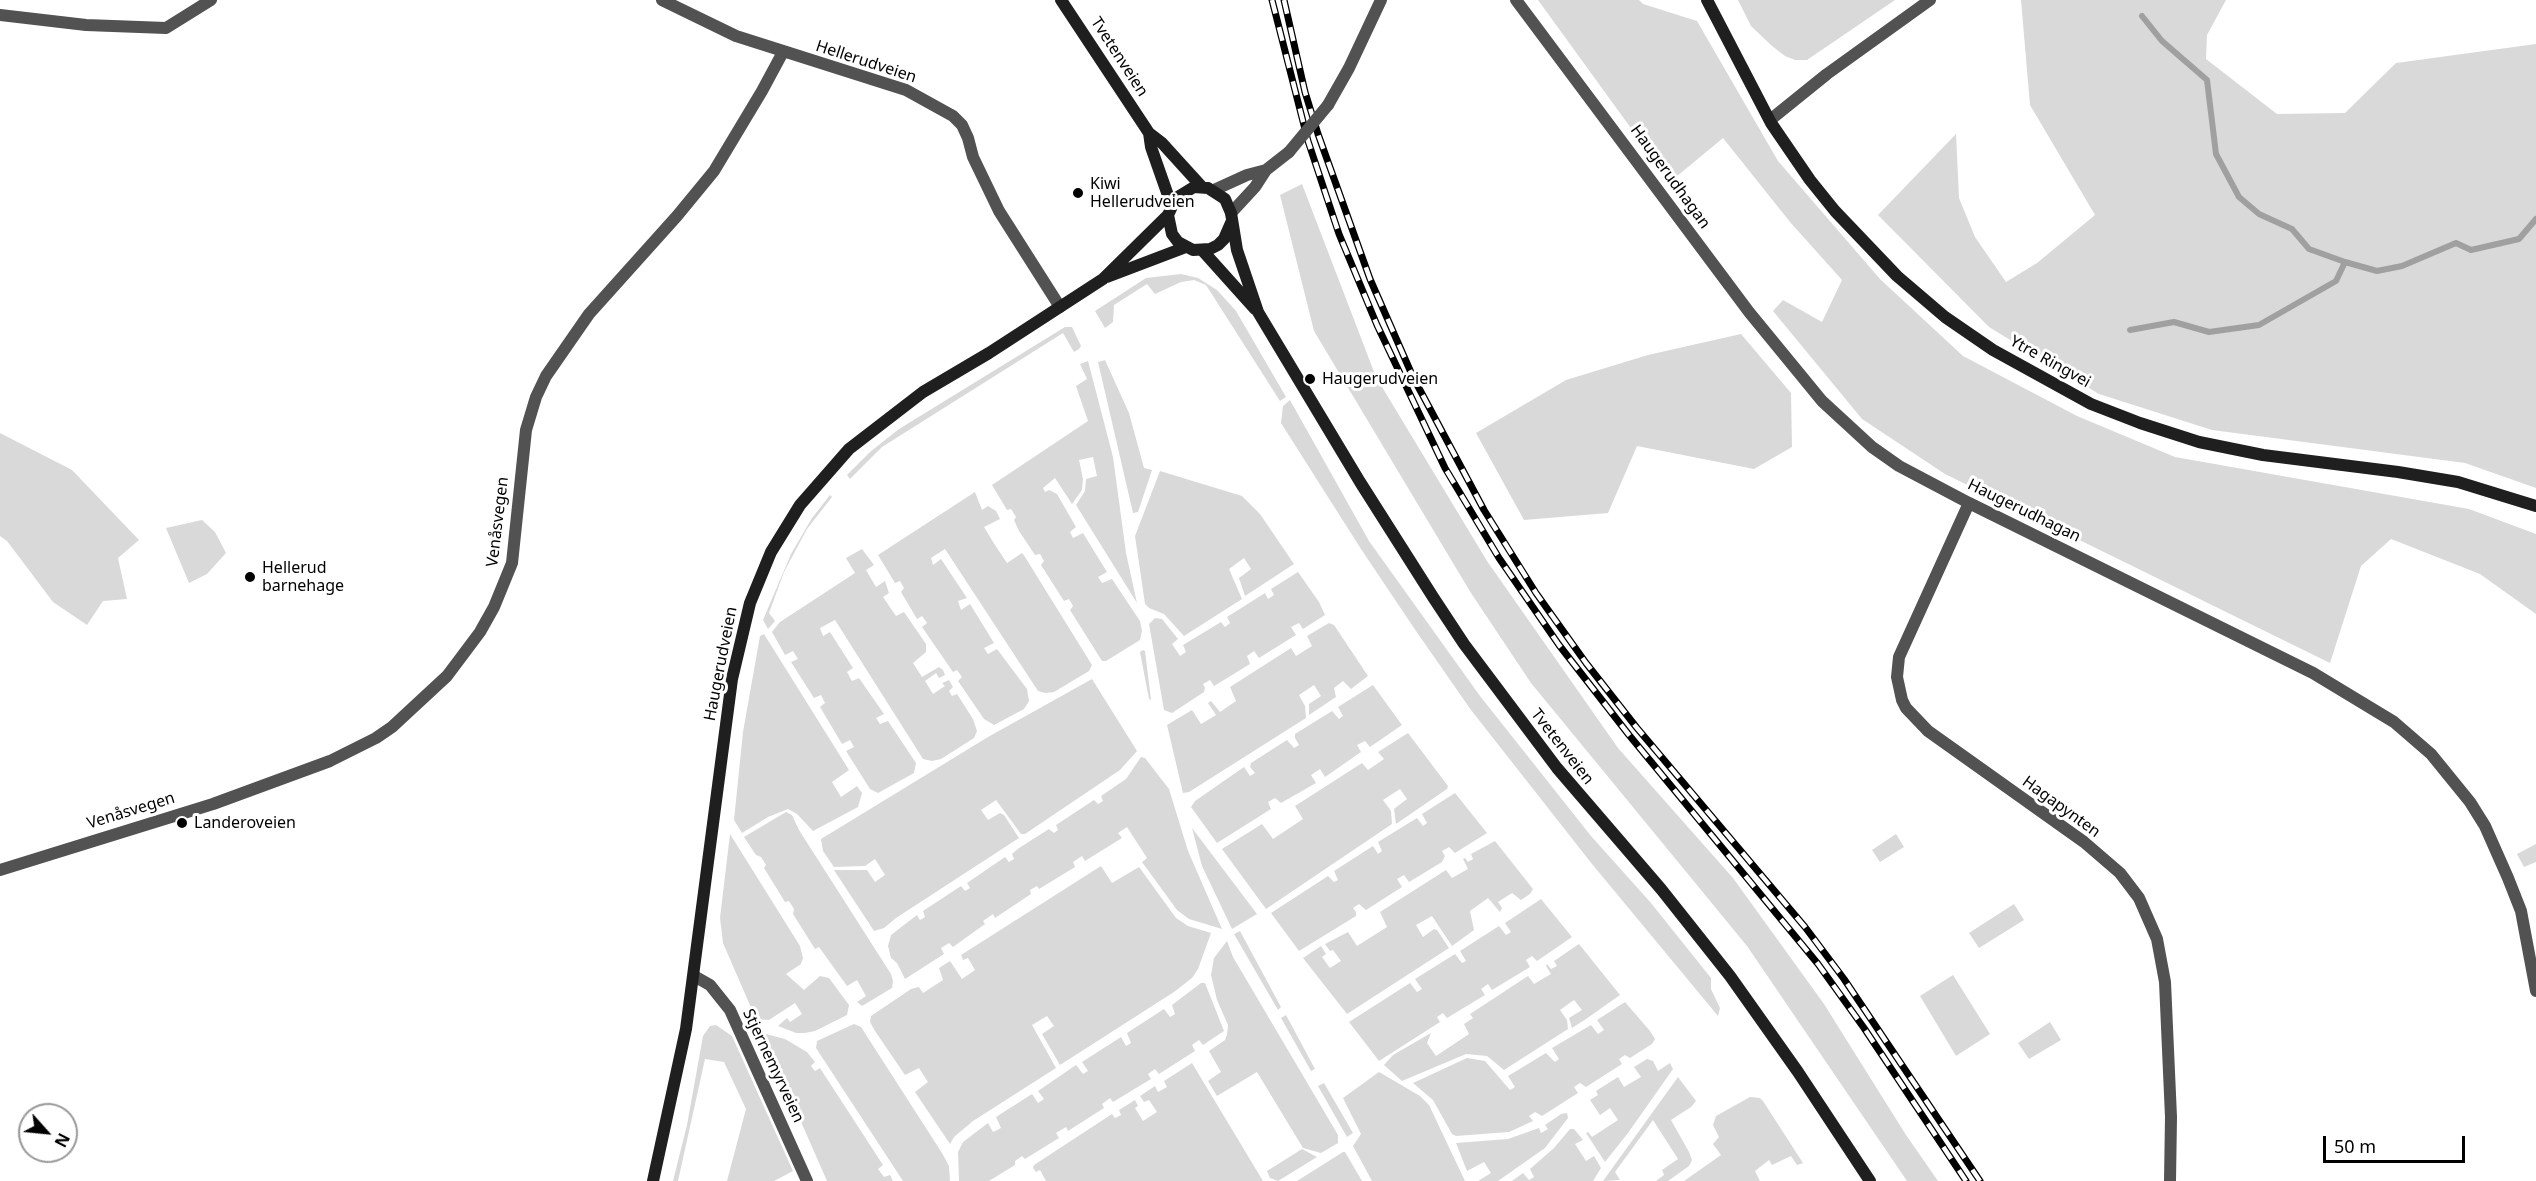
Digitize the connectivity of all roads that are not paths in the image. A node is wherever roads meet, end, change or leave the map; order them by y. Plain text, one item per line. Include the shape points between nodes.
1 (211, 0) edge
2 (662, 0) edge
3 (1061, 0) edge
4 (1380, 0) edge
5 (1516, 0) edge
6 (1707, 0) edge
7 (1930, 0) edge
8 (0, 15) edge
9 (783, 51) junction
10 (1770, 120) junction
11 (1149, 134) junction
12 (1266, 170) junction
13 (1208, 188) junction
14 (1170, 210) junction
15 (1231, 218) junction
16 (1185, 247) junction
17 (1202, 250) junction
18 (1103, 279) junction
19 (1060, 307) junction
20 (1258, 312) junction
21 (1969, 503) junction
22 (2536, 506) edge
23 (0, 870) edge
24 (694, 976) junction
25 (2536, 991) edge
26 (653, 1181) edge
27 (807, 1181) edge
28 (1870, 1181) edge
29 (2170, 1181) edge

1 - 8 street via 166,28 86,25
2 - 9 street, Hellerudveien via 726,32
3 - 11 main road, Tvetenveien
4 - 12 street, bridge via 1328,105 1289,152
5 - 21 street, Haugerudhagan via 1749,312 1822,401 1899,466
6 - 10 main road, Ytre Ringvei
7 - 10 street
9 - 19 street, Hellerudveien via 906,90 953,116 962,125 999,211
9 - 23 street, Venåsvegen via 714,171 589,314 546,376 526,430 512,563 485,624 447,676 392,727 330,760 213,804
10 - 22 main road, Ytre Ringvei via 1835,211 1897,276 1962,330 2066,392 2117,415 2199,442 2263,455 2458,482
11 - 13 main road, Tvetenveien
11 - 14 main road, Tvetenveien
12 - 13 street
12 - 15 street
13 - 14 main road via 1187,189
13 - 15 main road, Tvetenveien via 1225,199
14 - 16 main road, Tvetenveien via 1172,234
14 - 18 main road, Haugerudveien
15 - 17 main road via 1224,239
15 - 20 main road, Tvetenveien via 1237,250
16 - 17 main road
16 - 18 main road, Haugerudveien
17 - 20 main road, Tvetenveien
18 - 19 main road, Haugerudveien
19 - 24 main road, Haugerudveien via 923,392 849,449 800,505 771,552 750,603 732,679
20 - 28 main road, Tvetenveien via 1464,644 1557,768 1730,976
21 - 25 street, Haugerudhagan via 2313,673 2394,722 2431,754 2485,826 2521,911
21 - 29 street, Hagapynten via 1899,657 1900,691 1906,708 1928,731 2084,842 2120,873 2139,898 2157,939 2165,982
24 - 26 main road, Haugerudveien
24 - 27 street, Stjernemyrveien via 710,985 730,1010

